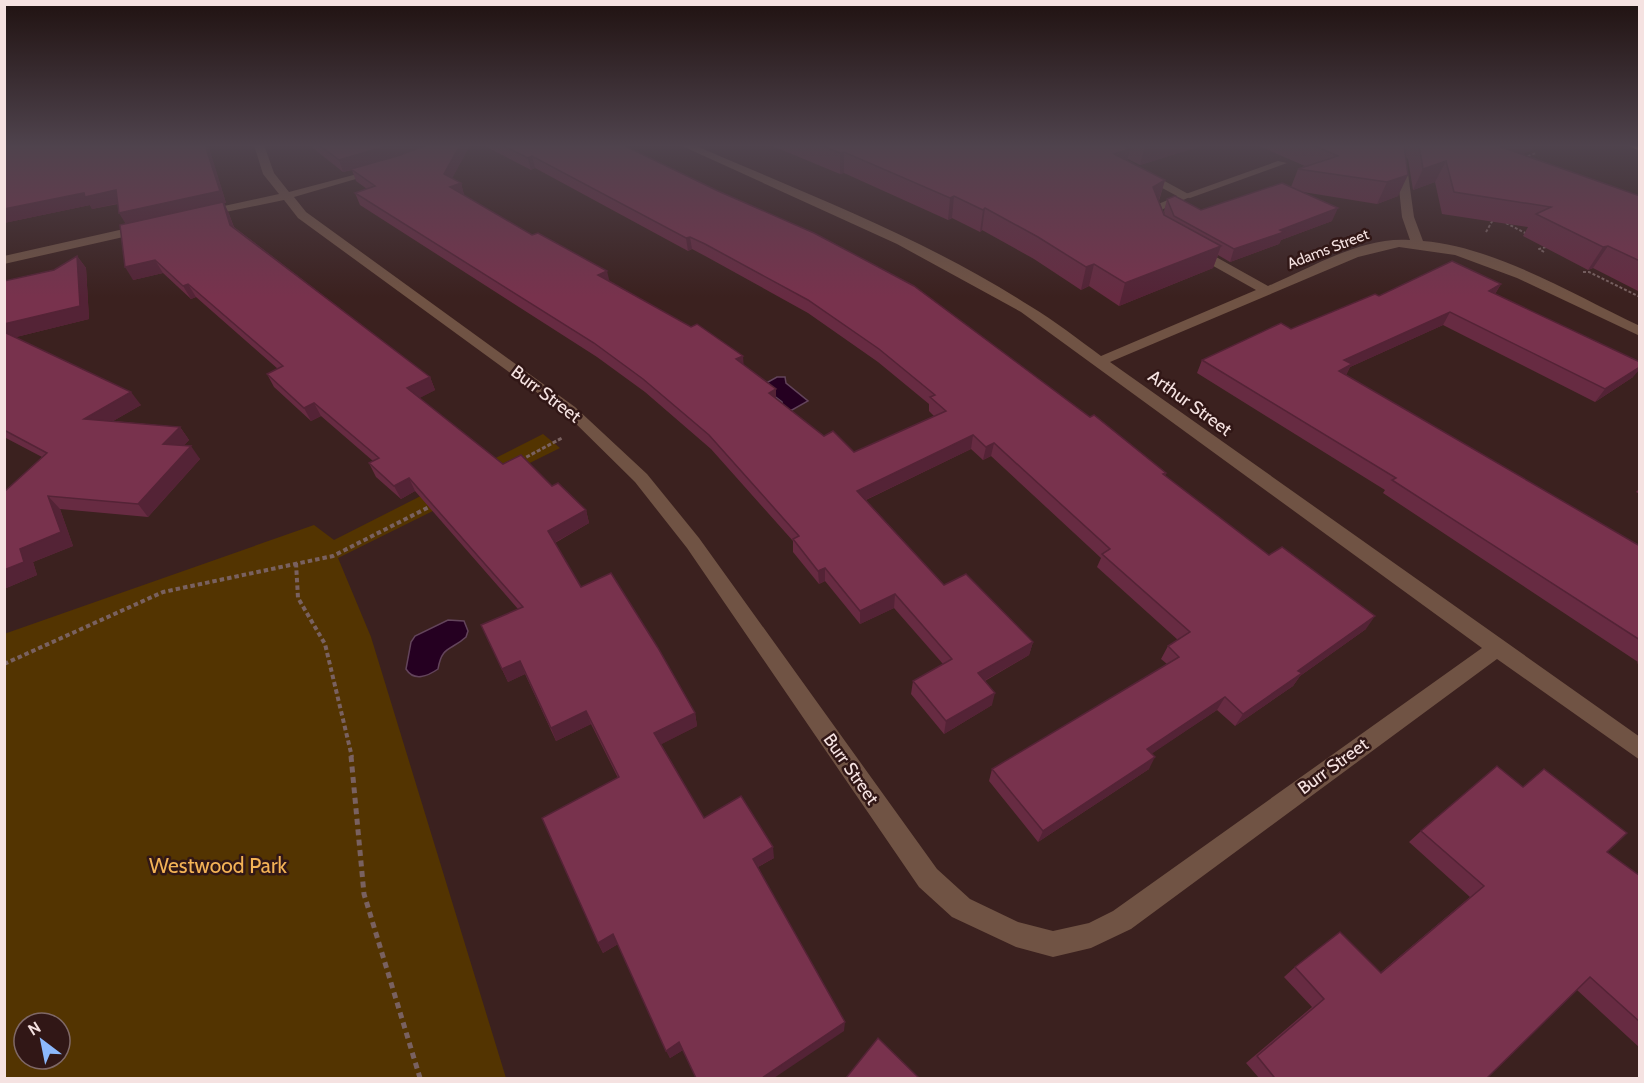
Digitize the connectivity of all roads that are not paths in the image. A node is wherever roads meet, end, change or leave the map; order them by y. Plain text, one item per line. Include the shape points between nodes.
1 (286, 196) joint
2 (797, 196) edge
3 (1186, 196) edge
4 (1405, 196) edge
5 (196, 216) edge
6 (162, 224) edge
7 (1163, 232) edge
8 (1184, 244) edge
9 (1418, 244) junction
10 (4, 260) edge
11 (1267, 291) junction
12 (1640, 332) edge
13 (1099, 362) junction
14 (1497, 648) junction
15 (1640, 750) edge

1 - 5 street
1 - 14 street, Burr Street via 302,215 587,425 641,478 693,543 928,878 961,908 1016,934 1053,944 1091,935 1122,920
2 - 13 street, Arthur Street via 945,262 1026,309
3 - 7 street via 1155,208
4 - 9 street via 1408,218
6 - 10 street
8 - 11 street
9 - 11 street, Adams Street via 1370,248
9 - 12 street, Adams Street via 1474,257
11 - 13 street, Adams Street
13 - 14 street, Arthur Street
14 - 15 street, Arthur Street

